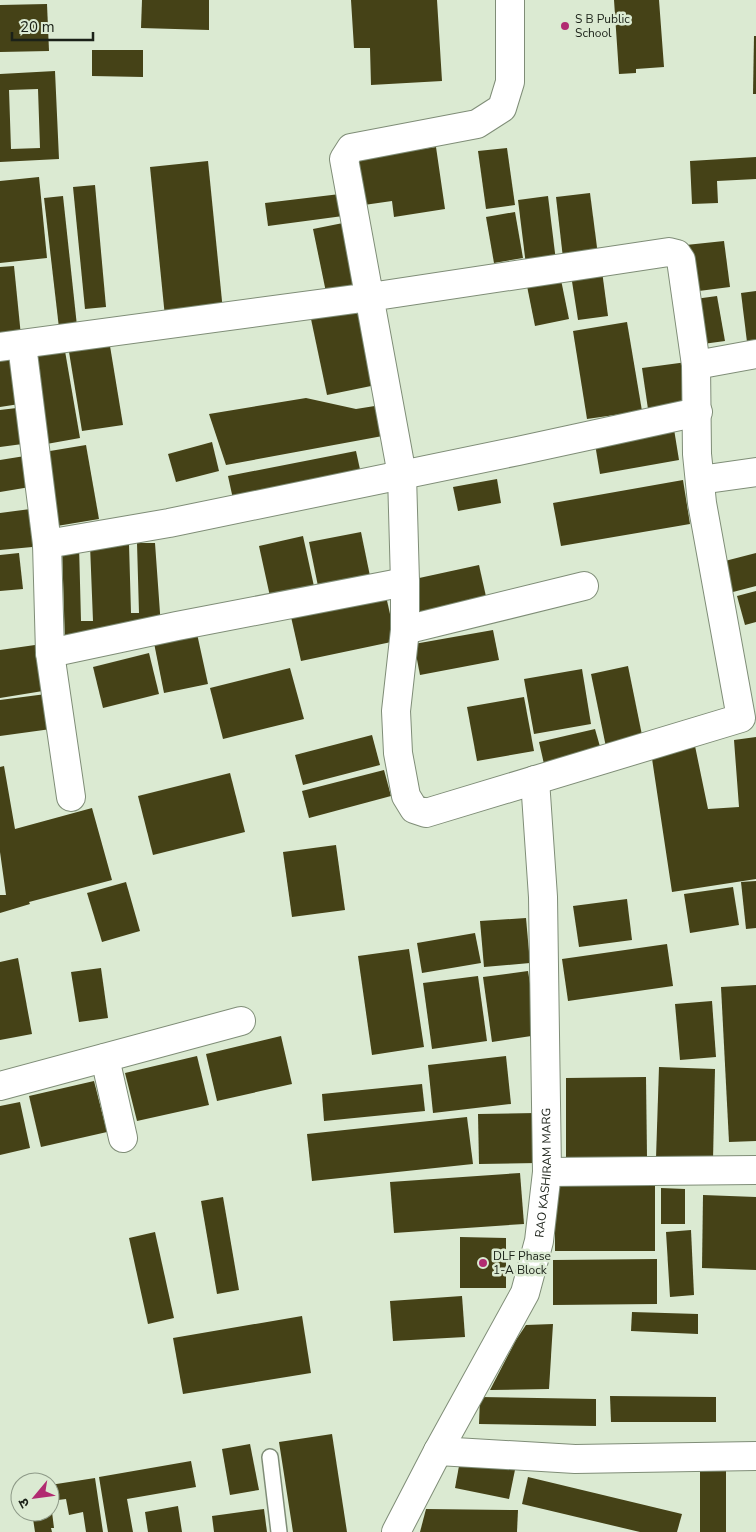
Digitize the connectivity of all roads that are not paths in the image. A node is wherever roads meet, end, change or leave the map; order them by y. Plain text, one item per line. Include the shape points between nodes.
1 (510, 0) edge
2 (370, 297) junction
3 (11, 346) edge
4 (756, 354) edge
5 (696, 364) junction
6 (698, 412) junction
7 (756, 472) edge
8 (402, 475) junction
9 (700, 480) junction
10 (47, 544) junction
11 (405, 582) junction
12 (584, 586) dead end
13 (405, 630) junction
14 (50, 652) junction
15 (535, 780) junction
16 (71, 797) dead end
17 (241, 1021) dead end
18 (105, 1058) junction
19 (0, 1086) edge
20 (123, 1138) dead end
21 (756, 1170) edge
22 (547, 1172) junction
23 (438, 1450) junction
24 (756, 1456) edge
25 (270, 1457) dead end
26 (279, 1532) edge
27 (396, 1532) edge

1 - 2 street via 510,82 502,108 477,124 351,148 344,159
2 - 3 street
2 - 5 street via 669,252 677,254 681,260
2 - 8 street
3 - 10 street
4 - 5 street
5 - 6 street
6 - 8 street
6 - 9 street
7 - 9 street
8 - 10 street via 169,523
8 - 11 street
9 - 15 street via 741,718
10 - 14 street
11 - 13 street
11 - 14 street
12 - 13 street
13 - 15 street via 396,711 398,753 406,796 414,809 426,813
14 - 16 street
15 - 22 street, RAO KASHIRAM MARG via 543,897
17 - 18 street
18 - 19 street
18 - 20 street
21 - 22 street
22 - 23 street, RAO KASHIRAM MARG via 539,1241 525,1293
23 - 24 street via 575,1459
23 - 27 street, RAO KASHIRAM MARG
25 - 26 lane

